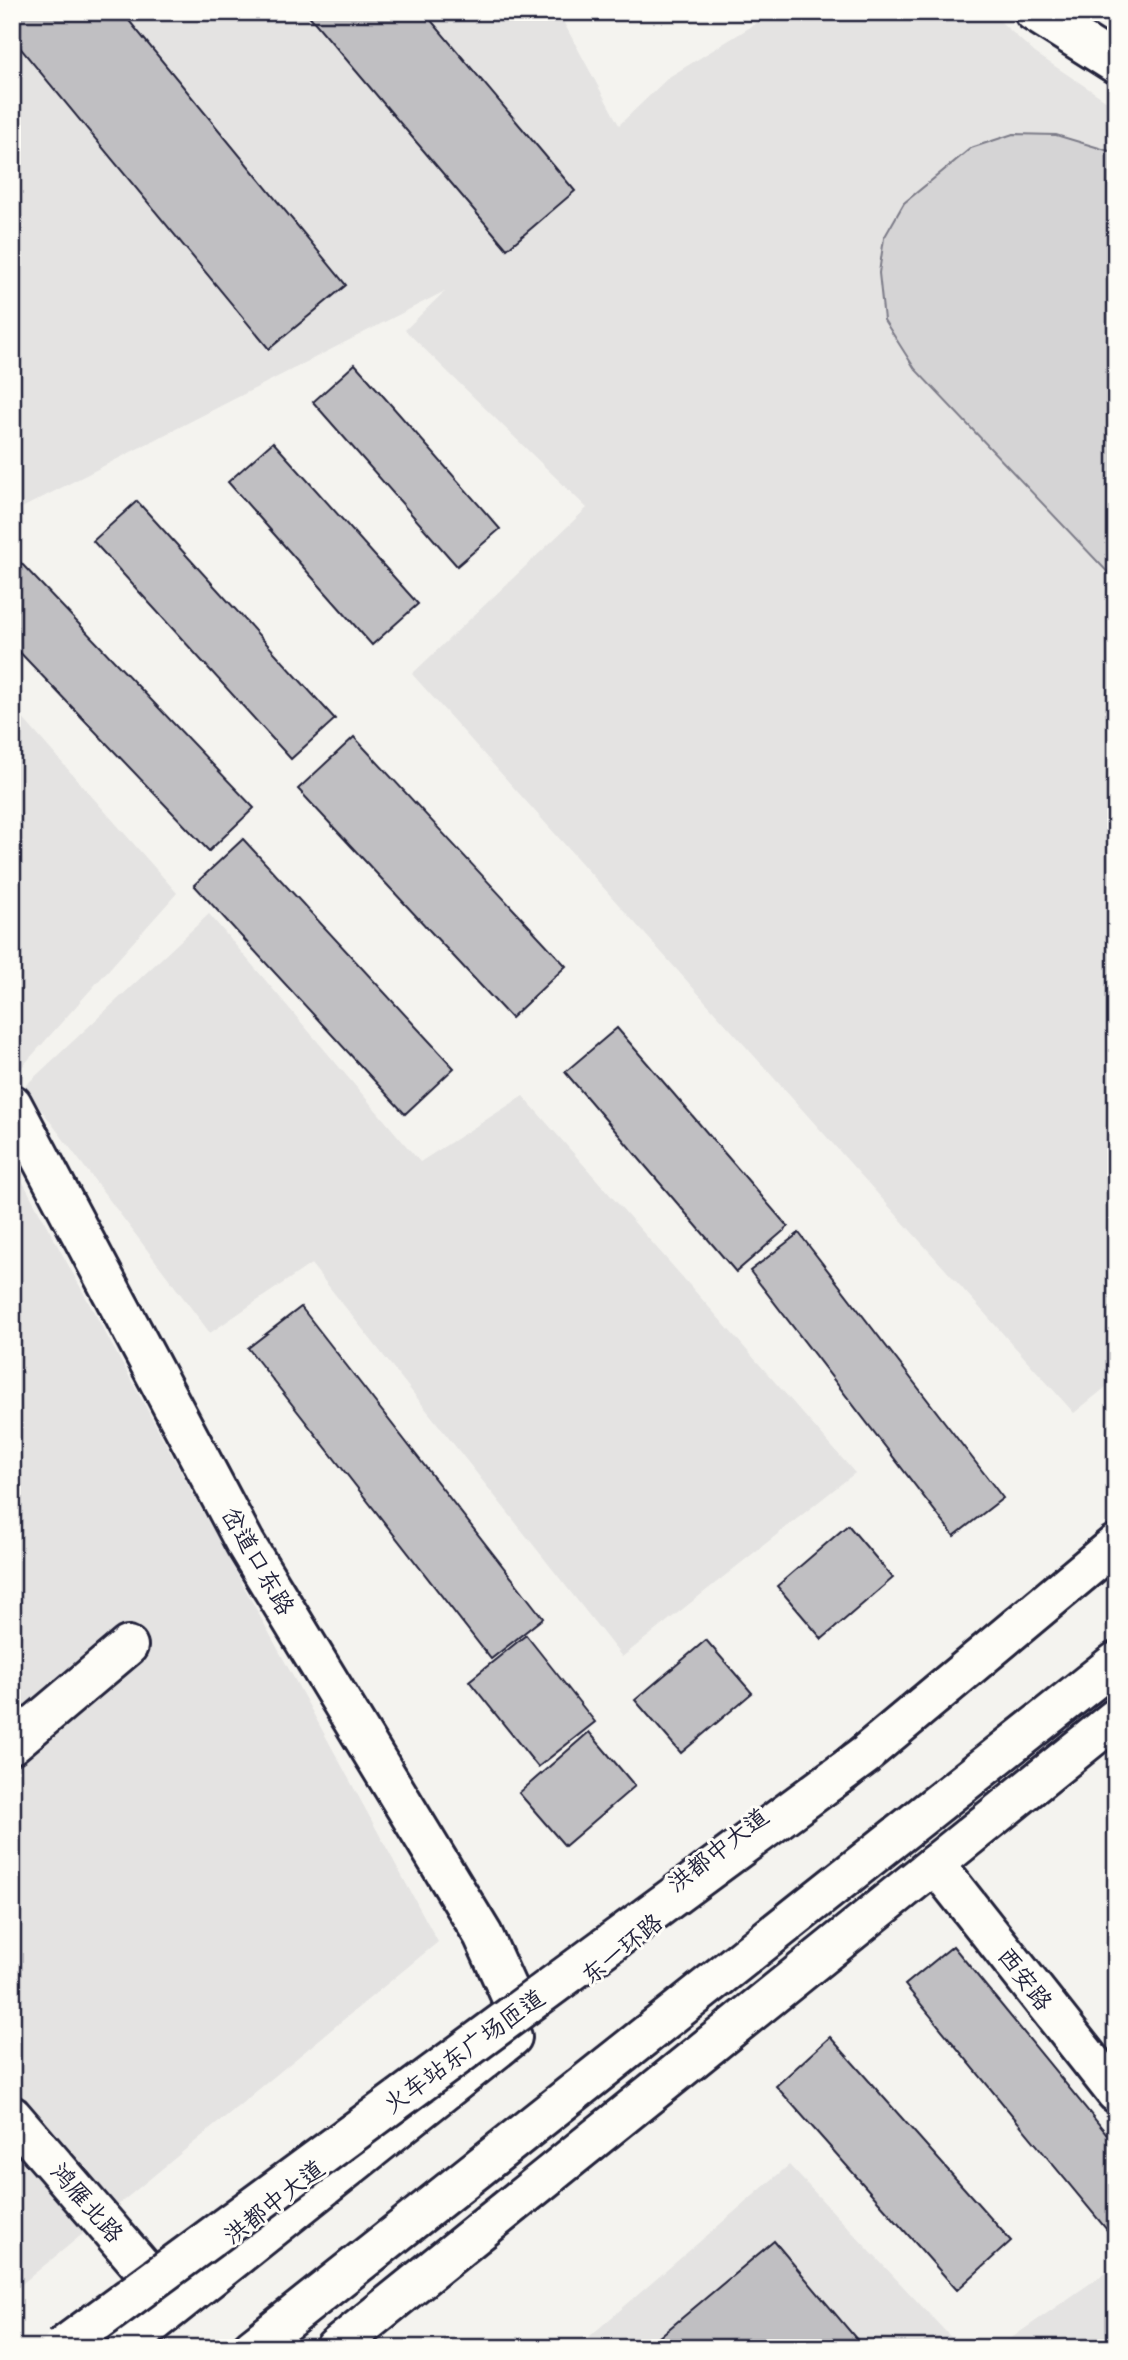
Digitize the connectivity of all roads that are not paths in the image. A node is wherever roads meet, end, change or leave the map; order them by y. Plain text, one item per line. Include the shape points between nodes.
1 (1034, 12) edge
2 (1116, 64) edge
3 (12, 1104) edge
4 (1116, 1534) edge
5 (1116, 1544) edge
6 (128, 1646) dead end
7 (1116, 1662) edge
8 (1116, 1718) edge
9 (12, 1744) edge
10 (867, 1754) junction
11 (935, 1864) junction
12 (517, 2010) junction
13 (1116, 2093) edge
14 (12, 2116) edge
15 (163, 2290) junction
16 (61, 2348) edge
17 (90, 2348) edge
18 (122, 2348) edge
19 (252, 2348) edge
20 (335, 2348) edge

1 - 2 main road
3 - 12 main road, 岔道口东路 via 245,1543 483,1935
4 - 12 main road, 洪都中大道
5 - 10 main road, 东一环路
6 - 9 main road
7 - 19 main road
8 - 11 main road
10 - 16 main road, 火车站东广场匝道, bridge
10 - 18 main road, 东一环路, bridge
11 - 13 main road, 西安路
11 - 20 main road
12 - 15 main road, 洪都中大道
14 - 15 main road, 鸿雁北路
15 - 17 main road, 洪都中大道

